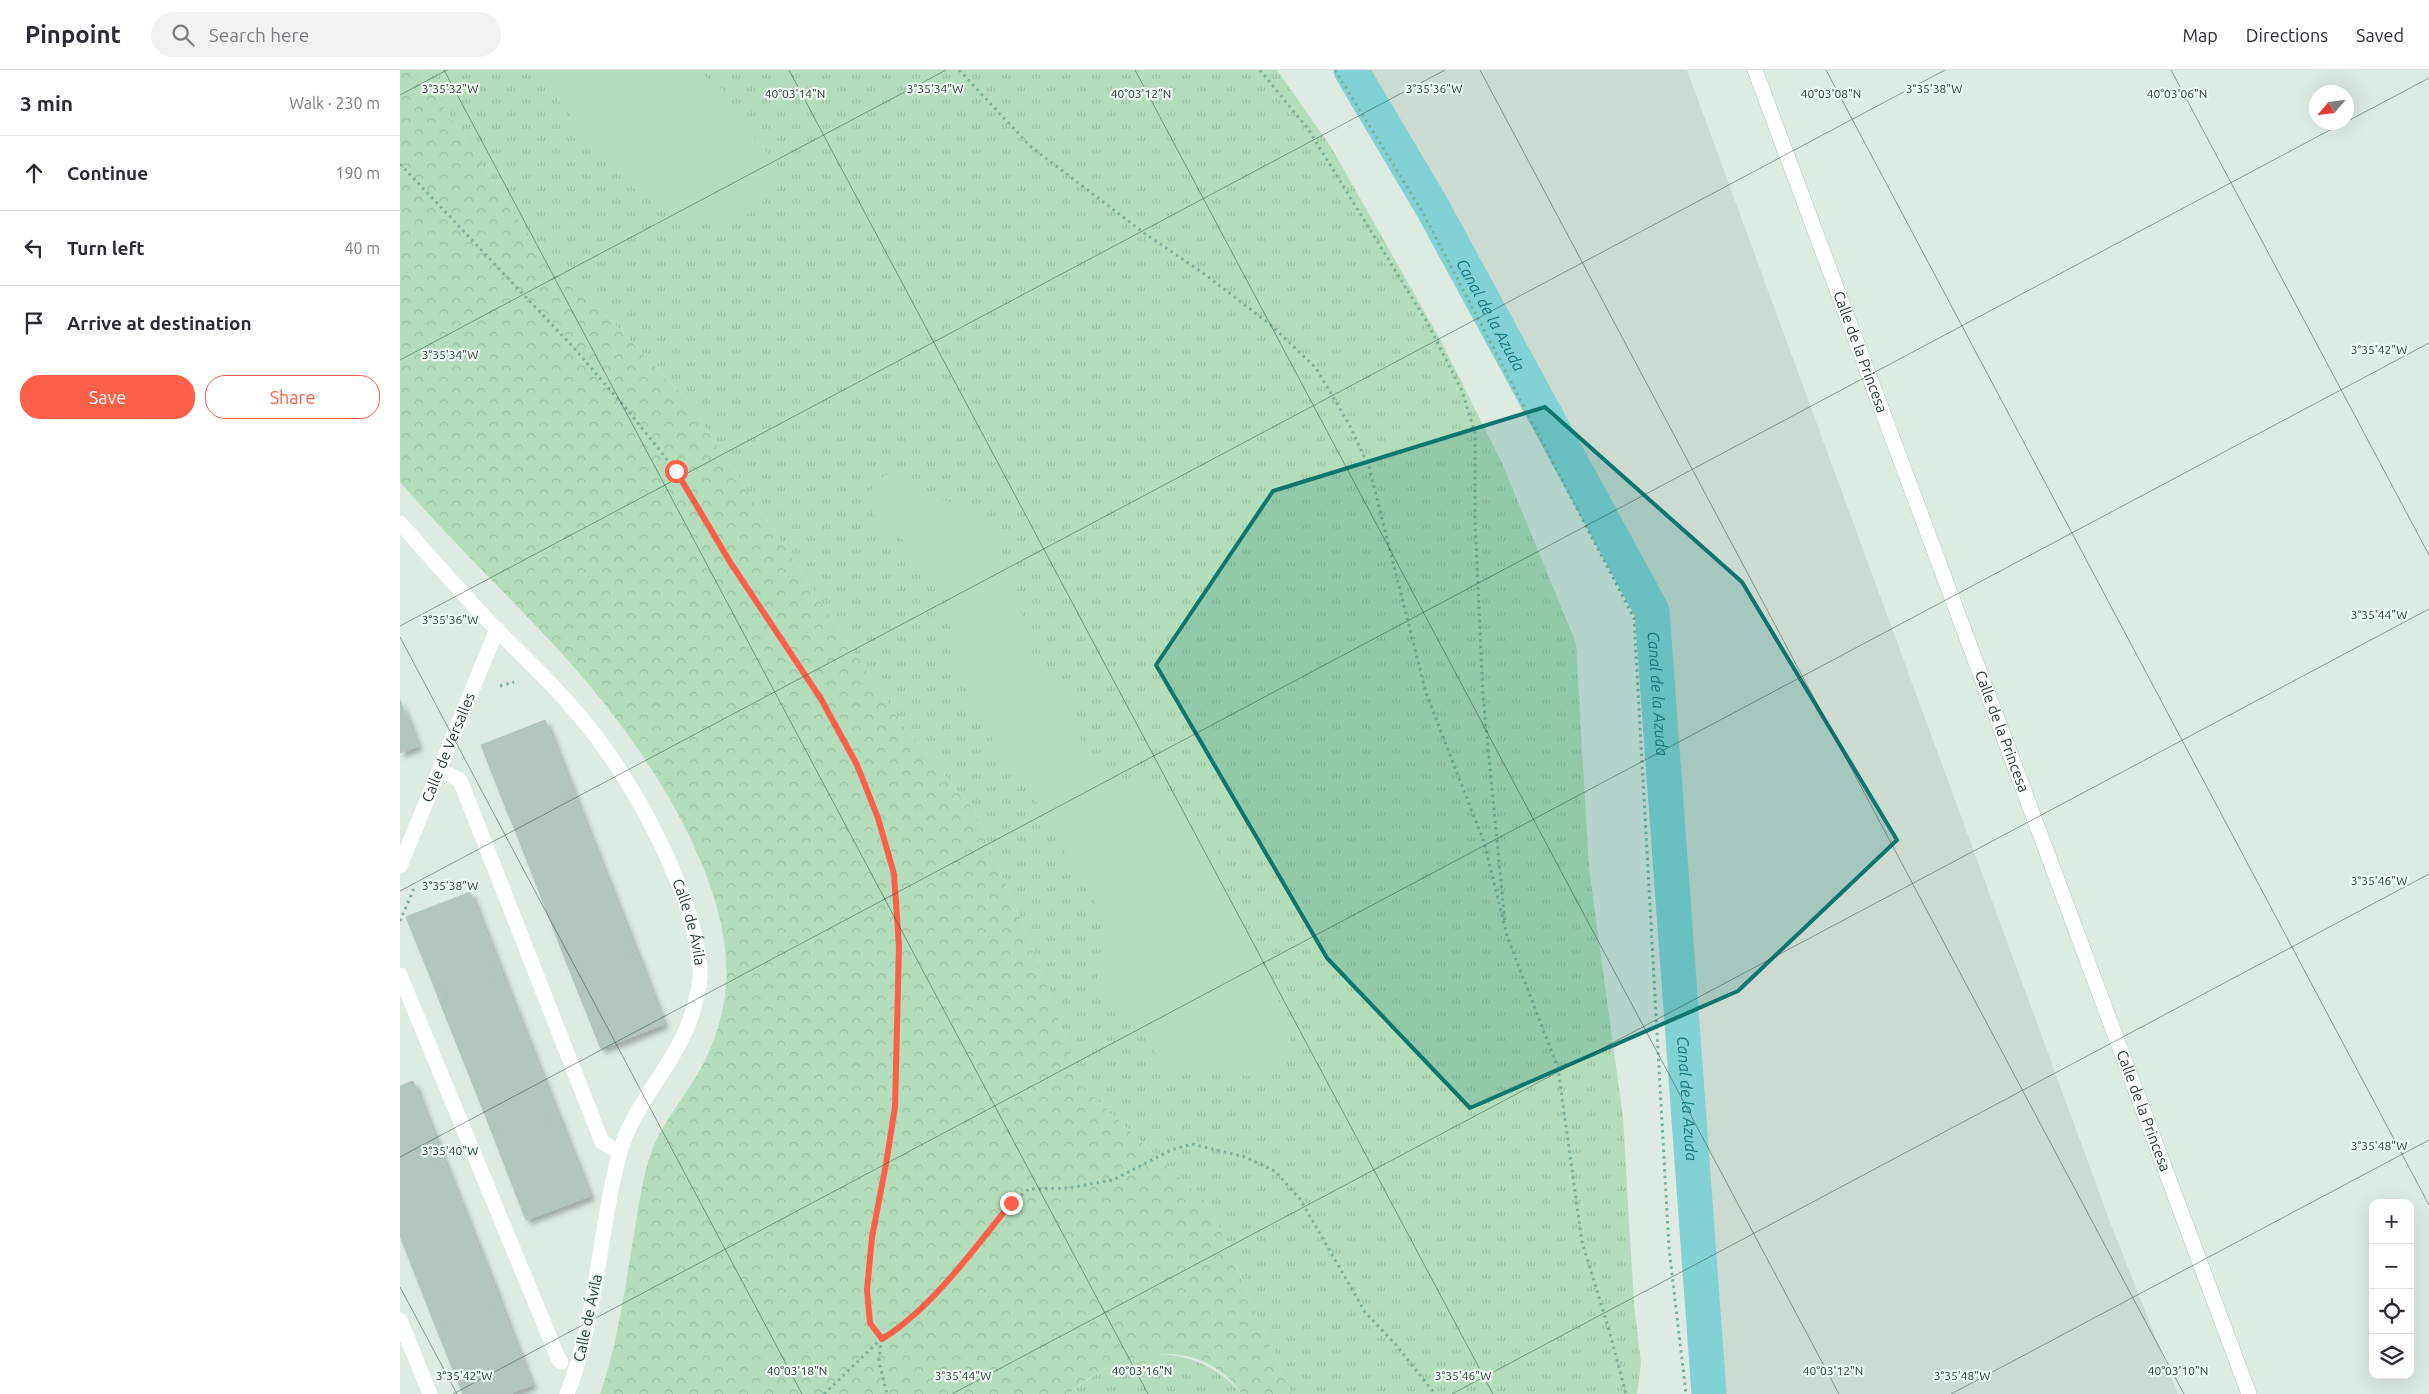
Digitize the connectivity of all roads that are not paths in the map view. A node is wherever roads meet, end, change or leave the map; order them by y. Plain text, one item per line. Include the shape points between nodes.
1 (1756, 70) edge
2 (400, 523) edge
3 (496, 629) junction
4 (439, 770) junction
5 (400, 866) edge
6 (400, 975) edge
7 (610, 1147) dead end
8 (400, 1320) edge
9 (561, 1362) dead end
10 (430, 1394) edge
11 (567, 1394) edge
12 (2249, 1394) edge

1 - 12 street, Calle de la Princesa
2 - 3 street, Calle de Ávila
3 - 4 street, Calle de Versalles
3 - 11 street, Calle de Ávila via 545,676 589,726 625,781 680,886 700,970 686,1035 646,1097 628,1130 618,1158 596,1289 576,1372
4 - 5 street, Calle de Versalles
4 - 7 street via 460,780 602,1142
6 - 9 street
8 - 10 street

